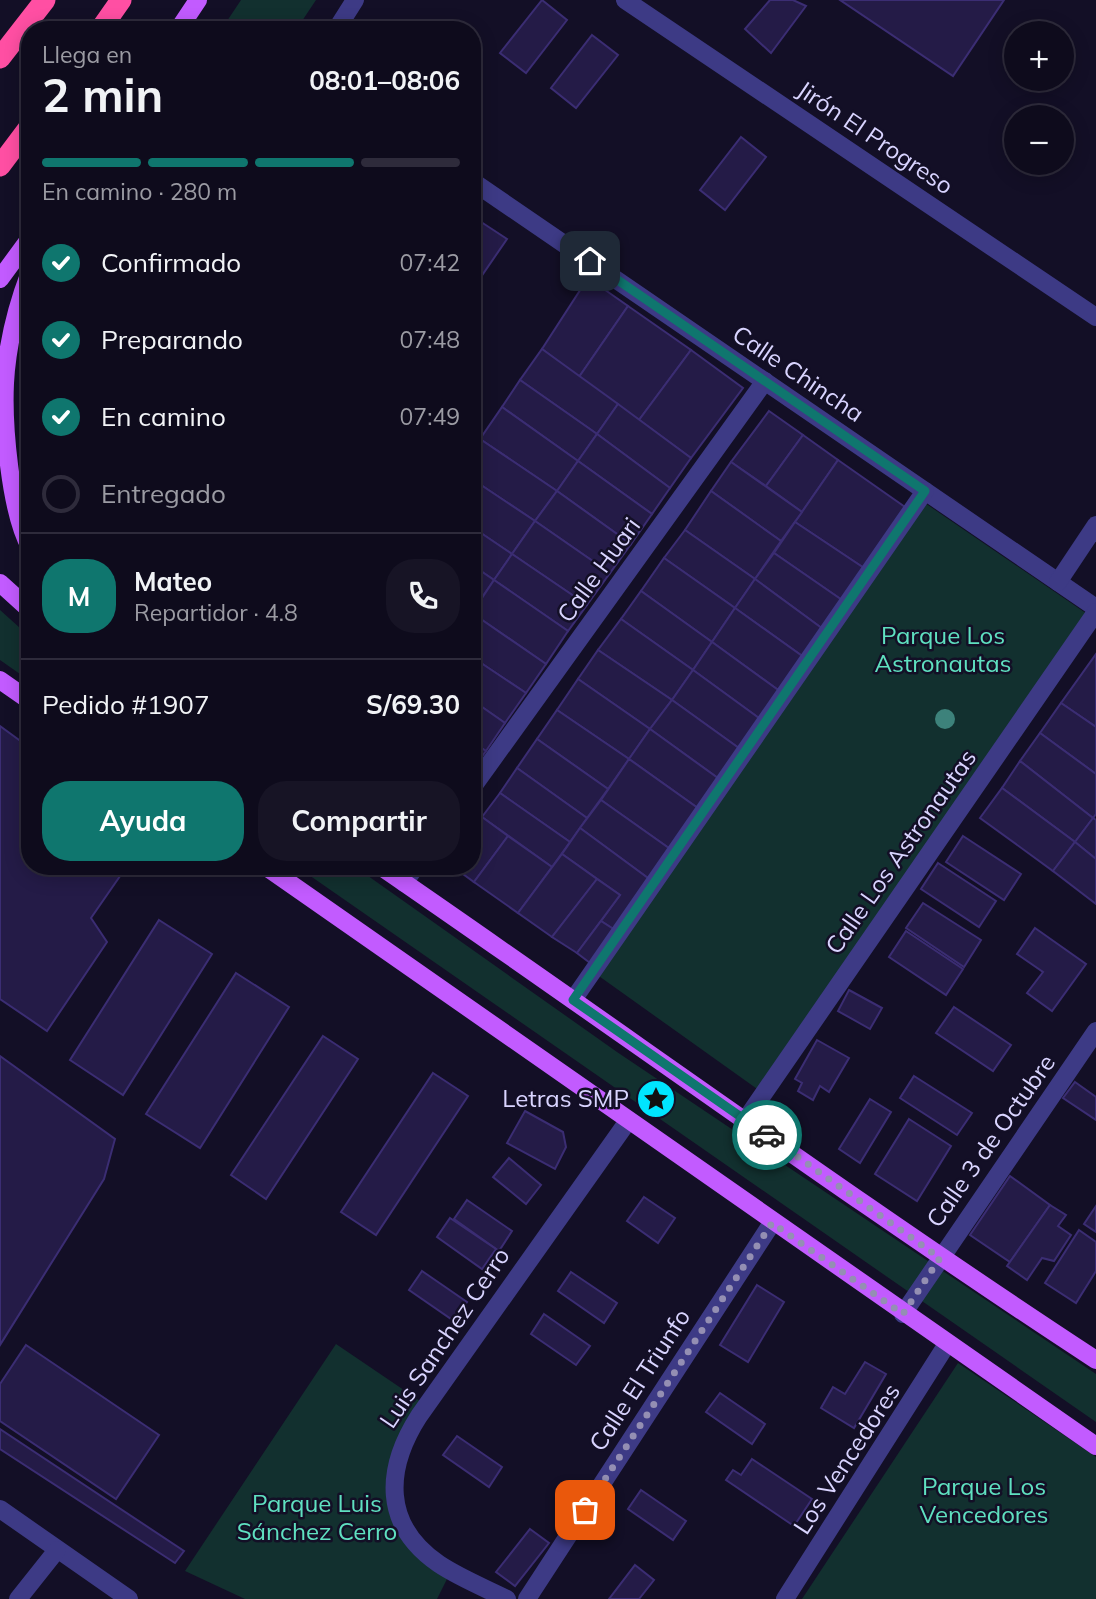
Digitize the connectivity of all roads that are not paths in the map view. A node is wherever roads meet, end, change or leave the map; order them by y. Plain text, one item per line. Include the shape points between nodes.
1 (46, 0) edge
2 (121, 0) edge
3 (198, 0) edge
4 (355, 0) edge
5 (625, 0) edge
6 (29, 21) edge
7 (106, 21) edge
8 (184, 21) edge
9 (342, 21) edge
10 (21, 32) edge
11 (0, 58) edge
12 (21, 138) edge
13 (0, 166) edge
14 (481, 187) edge
15 (21, 250) edge
16 (0, 278) edge
17 (21, 297) edge
18 (1096, 317) edge
19 (765, 381) junction
20 (925, 491) junction
21 (1096, 525) edge
22 (21, 527) edge
23 (1058, 582) junction
24 (0, 583) edge
25 (21, 602) edge
26 (1096, 610) edge
27 (0, 680) edge
28 (21, 695) edge
29 (481, 775) edge
30 (278, 875) edge
31 (393, 875) edge
32 (410, 875) edge
33 (404, 883) junction
34 (573, 1000) junction
35 (1096, 1031) edge
36 (746, 1119) junction
37 (628, 1121) junction
38 (772, 1223) junction
39 (940, 1258) junction
40 (903, 1314) junction
41 (947, 1344) junction
42 (1096, 1360) edge
43 (1096, 1446) edge
44 (0, 1509) edge
45 (57, 1550) junction
46 (18, 1599) edge
47 (128, 1599) edge
48 (507, 1599) edge
49 (527, 1599) edge
50 (785, 1599) edge

1 - 6 highway
2 - 7 highway
3 - 8 main road
4 - 9 street
5 - 18 street, Jirón El Progreso
10 - 11 highway
12 - 13 highway
14 - 19 street, Calle Chincha
15 - 16 main road
17 - 22 main road via 5,383 11,485
19 - 20 street, Calle Chincha
19 - 29 street, Calle Huari
20 - 23 street, Calle Chincha
20 - 34 street
21 - 23 street
23 - 26 street, Calle Chincha
24 - 25 main road
26 - 36 street, Calle Los Astronautas
27 - 28 main road
30 - 37 main road
31 - 33 main road
32 - 33 street
33 - 34 main road
34 - 36 main road
35 - 39 street, Calle 3 de Octubre
36 - 39 main road
37 - 38 main road
37 - 48 street, Luis Sanchez Cerro via 419,1416 395,1462 397,1505 419,1545 440,1564
38 - 40 main road
38 - 49 street, Calle El Triunfo
39 - 40 street, Calle 3 de Octubre
39 - 42 main road
40 - 41 main road
41 - 43 main road
41 - 50 street, Los Vencedores
44 - 45 street
45 - 46 street
45 - 47 street

